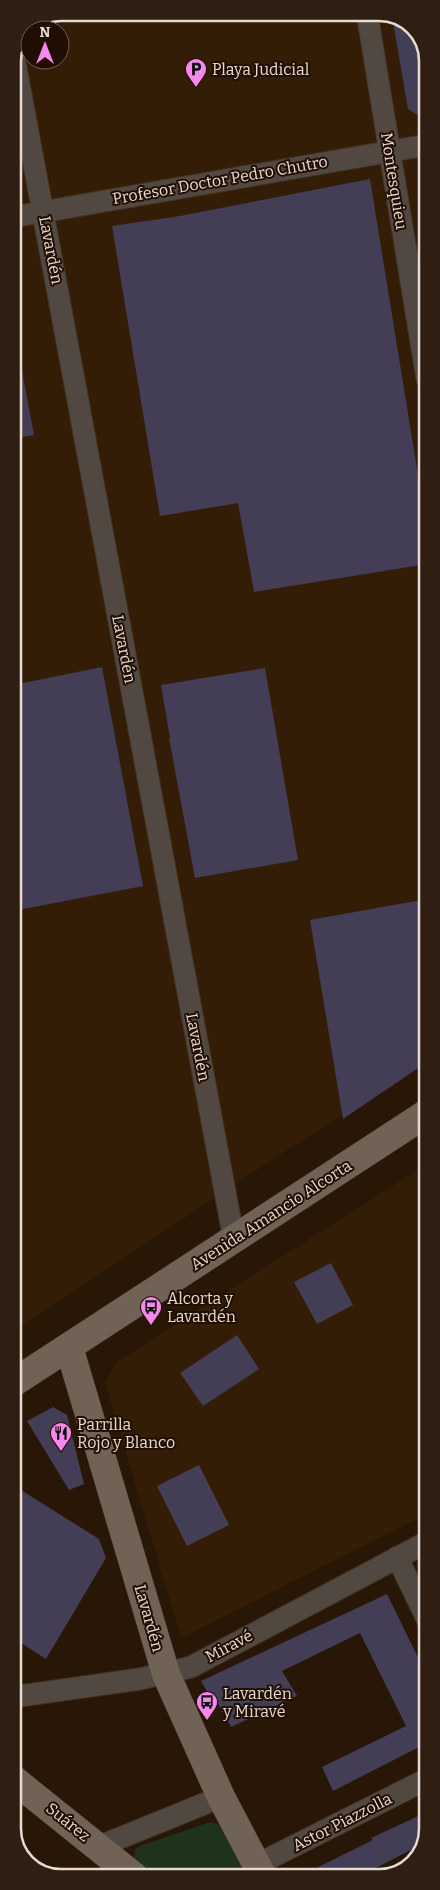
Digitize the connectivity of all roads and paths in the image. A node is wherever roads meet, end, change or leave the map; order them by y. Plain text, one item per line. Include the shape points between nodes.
1 (368, 21) edge
2 (21, 94) edge
3 (419, 146) edge
4 (388, 151) junction
5 (43, 211) junction
6 (21, 215) edge
7 (419, 332) edge
8 (419, 1117) edge
9 (234, 1240) junction
10 (69, 1346) junction
11 (21, 1377) edge
12 (419, 1546) edge
13 (397, 1557) junction
14 (419, 1602) edge
15 (166, 1674) junction
16 (21, 1696) edge
17 (419, 1784) edge
18 (21, 1785) edge
19 (222, 1797) junction
20 (98, 1847) junction
21 (125, 1869) edge
22 (259, 1869) edge
23 (264, 1869) edge

1 - 4 street, Montesquieu
2 - 5 street, Lavardén
3 - 4 street, Profesor Doctor Pedro Chutro
4 - 5 street, Profesor Doctor Pedro Chutro
4 - 7 street, Montesquieu
5 - 6 street, Profesor Doctor Pedro Chutro
5 - 9 street, Lavardén
8 - 9 street, Avenida Amancio Alcorta
9 - 10 street, Avenida Amancio Alcorta
10 - 11 street, Avenida Amancio Alcorta
10 - 15 street, Lavardén
12 - 13 street, Miravé
13 - 14 street
13 - 15 street, Miravé via 191,1667
15 - 16 street, Miravé
15 - 19 street, Lavardén
17 - 23 street, Astor Piazzolla
18 - 20 street, Suárez
19 - 20 street
19 - 22 street, Lavardén
20 - 21 street, Suárez

